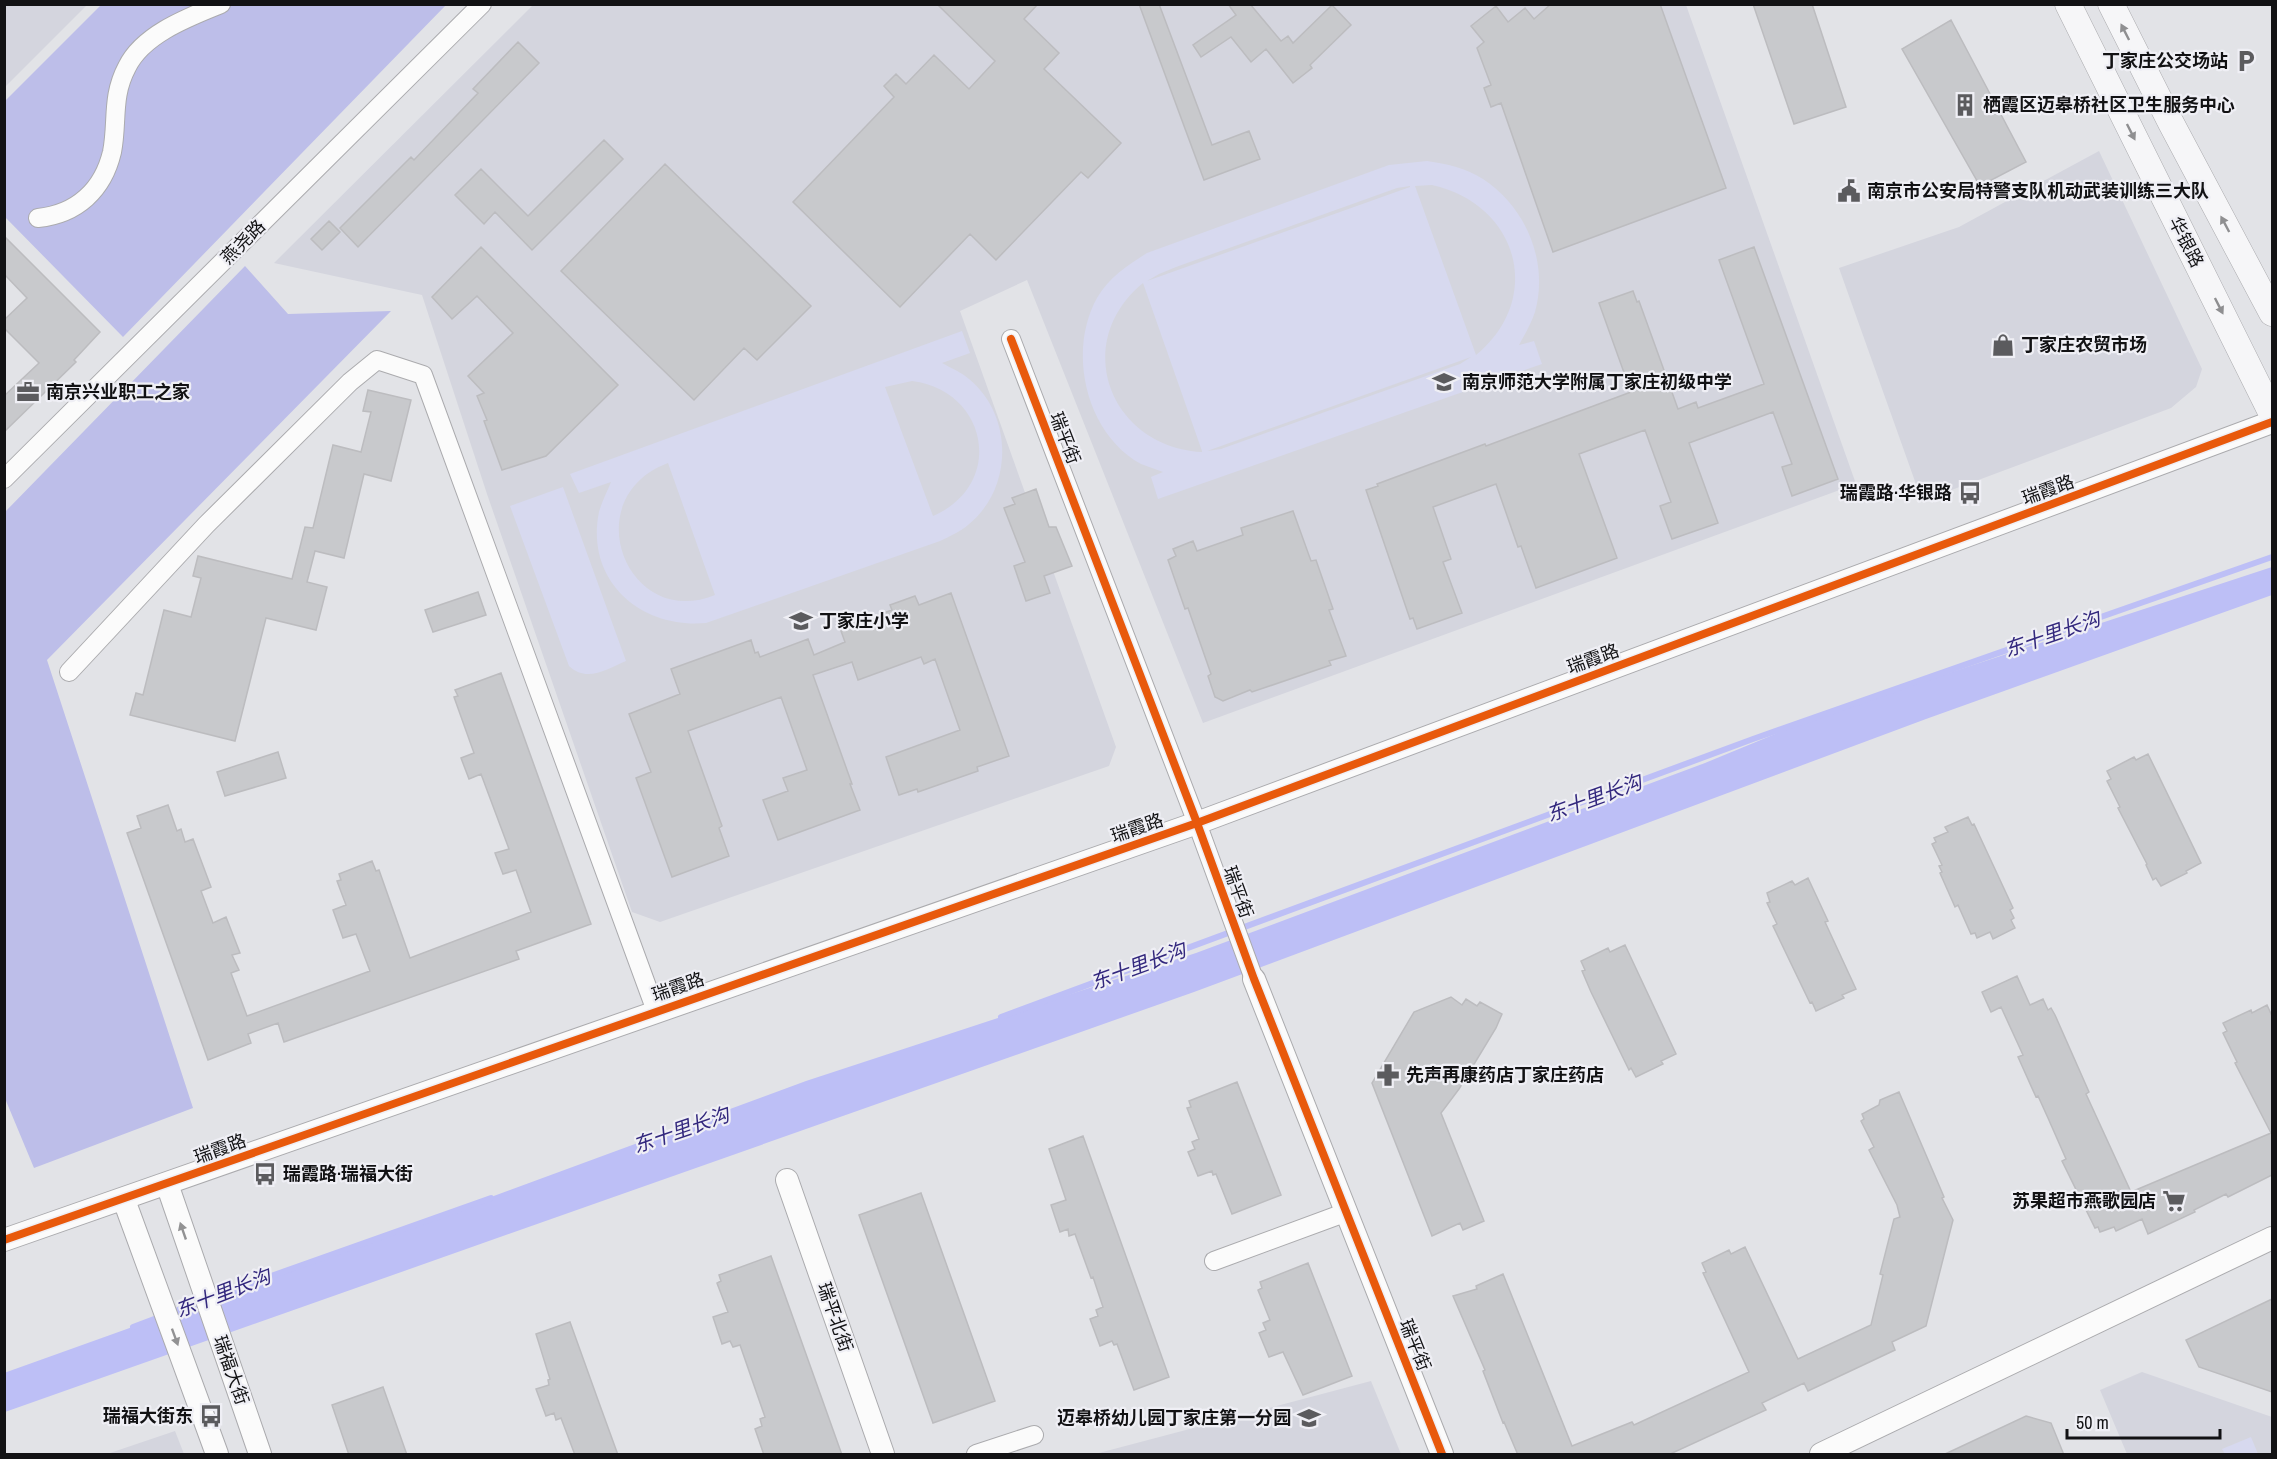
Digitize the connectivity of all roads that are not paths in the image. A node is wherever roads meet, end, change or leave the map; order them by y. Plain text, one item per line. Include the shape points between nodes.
1 (221, 4) edge
2 (482, 4) edge
3 (2068, 4) edge
4 (2111, 4) edge
5 (38, 218) dead end
6 (2272, 313) edge
7 (1011, 339) dead end
8 (2272, 414) edge
9 (2272, 422) edge
10 (4, 479) edge
11 (69, 672) dead end
12 (1197, 823) junction
13 (1254, 979) joint
14 (656, 1011) junction
15 (787, 1180) dead end
16 (167, 1184) junction
17 (124, 1200) junction
18 (1347, 1212) junction
19 (2272, 1238) edge
20 (4, 1240) edge
21 (1214, 1261) dead end
22 (1034, 1435) dead end
23 (217, 1455) edge
24 (260, 1455) edge
25 (883, 1455) edge
26 (976, 1455) edge
27 (1442, 1455) edge
28 (1821, 1455) edge

1 - 5 street via 179,21 143,46 127,65 118,89 112,152 99,184 77,207
2 - 10 street, 燕尧路
3 -> 8 main road, 华银路
6 -> 4 main road
7 - 12 street, 瑞平街
9 - 12 street, 瑞霞路
11 - 14 street via 207,525 377,360 423,375
12 - 13 street, 瑞平街
12 - 14 street, 瑞霞路
13 - 18 street, 瑞平街
14 - 16 street, 瑞霞路
15 - 25 street, 瑞平北街
16 - 17 street, 瑞霞路
24 -> 16 street, 瑞福大街
17 - 20 street, 瑞霞路
17 -> 23 street
18 - 21 street
18 - 27 street, 瑞平街
19 - 28 street
22 - 26 street

